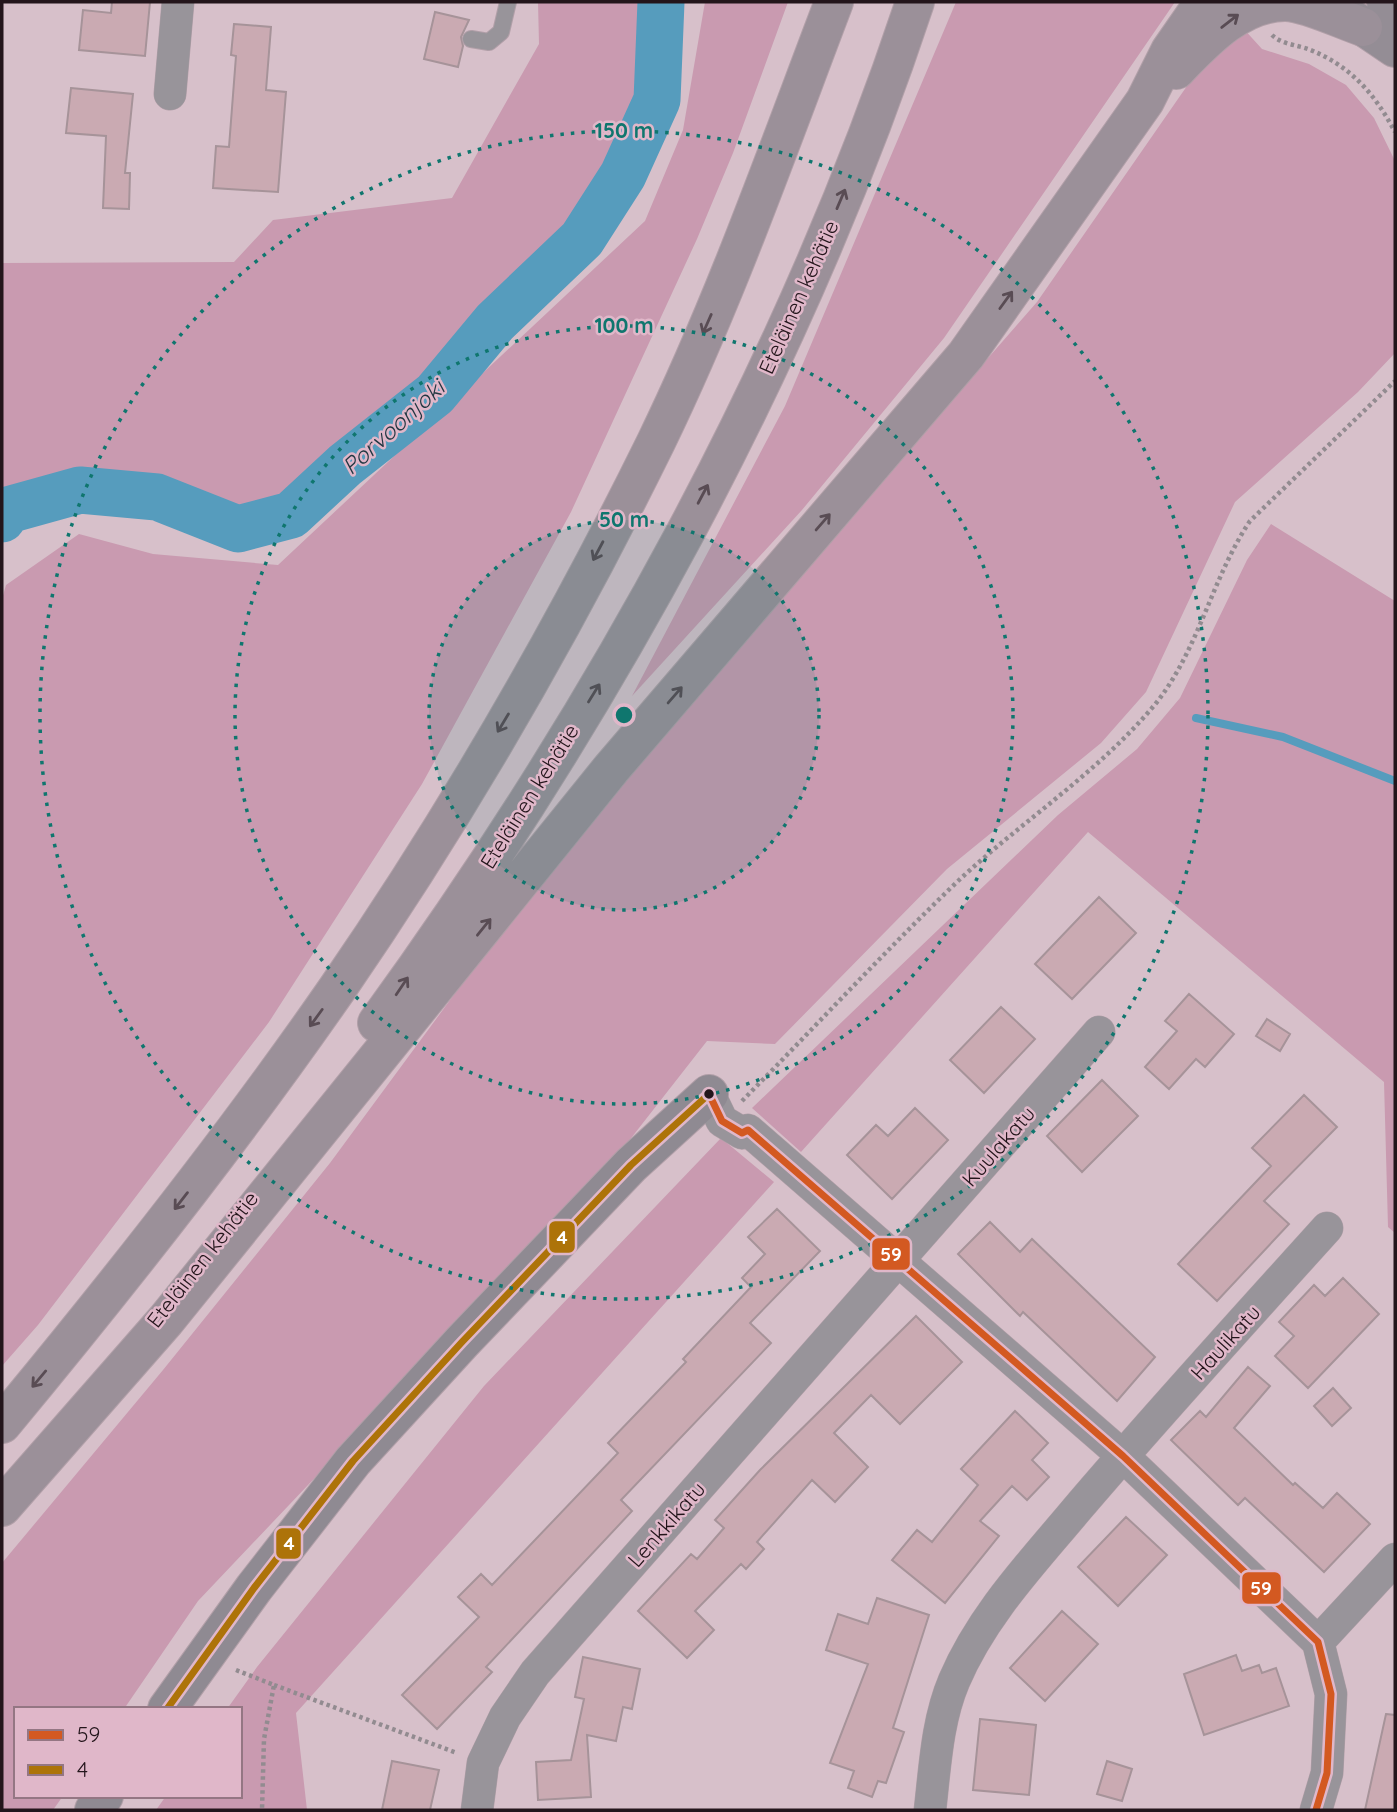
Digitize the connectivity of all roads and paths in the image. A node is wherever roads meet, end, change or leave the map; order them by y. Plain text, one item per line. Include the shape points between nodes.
1 (178, 2) edge
2 (508, 2) edge
3 (816, 2) edge
4 (834, 2) edge
5 (915, 2) edge
6 (1205, 2) edge
7 (1328, 2) edge
8 (1255, 6) junction
9 (1395, 8) edge
10 (1374, 15) edge
11 (471, 40) dead end
12 (1395, 48) edge
13 (170, 94) dead end
14 (1144, 101) junction
15 (1395, 132) edge
16 (735, 262) junction
17 (1395, 381) edge
18 (1099, 1032) dead end
19 (731, 1110) junction
20 (1327, 1228) dead end
21 (898, 1260) junction
22 (2, 1424) edge
23 (1123, 1455) junction
24 (2, 1506) edge
25 (1395, 1559) edge
26 (1318, 1642) junction
27 (244, 1659) dead end
28 (274, 1685) junction
29 (168, 1707) edge
30 (483, 1763) junction
31 (262, 1810) edge
32 (477, 1810) edge
33 (930, 1810) edge
34 (1316, 1810) edge

1 - 13 street
2 - 11 lane via 501,32 489,42
3 - 16 highway
4 - 16 highway
24 -> 5 highway, Eteläinen kehätie via 218,1243 392,1002 604,678 758,388 854,168
6 - 14 highway via 1170,51
7 - 10 main road
8 - 10 highway via 1287,2
14 -> 8 highway via 1236,16
8 - 15 path via 1276,39 1331,60 1354,76 1379,101
9 - 10 main road
10 - 12 main road
24 -> 14 highway via 166,1320 611,769 966,355
16 -> 22 highway via 657,440 551,643 435,838 338,988 212,1161
17 - 19 path via 1250,521 1233,547 1172,682 1151,709 1107,754 957,882
18 - 21 street, Kuulakatu
19 - 21 street
19 - 29 street via 631,1166 462,1342 353,1461
20 - 23 street, Haulikatu
21 - 23 street
21 - 30 street, Lenkkikatu via 535,1673 505,1717
23 - 26 street
23 - 33 street via 976,1635 953,1683 937,1744
25 - 26 street
26 - 34 street via 1331,1694 1327,1773
27 - 28 path via 236,1670
28 - 30 path
28 - 31 path via 264,1739
30 - 32 street, Lenkkikatu

